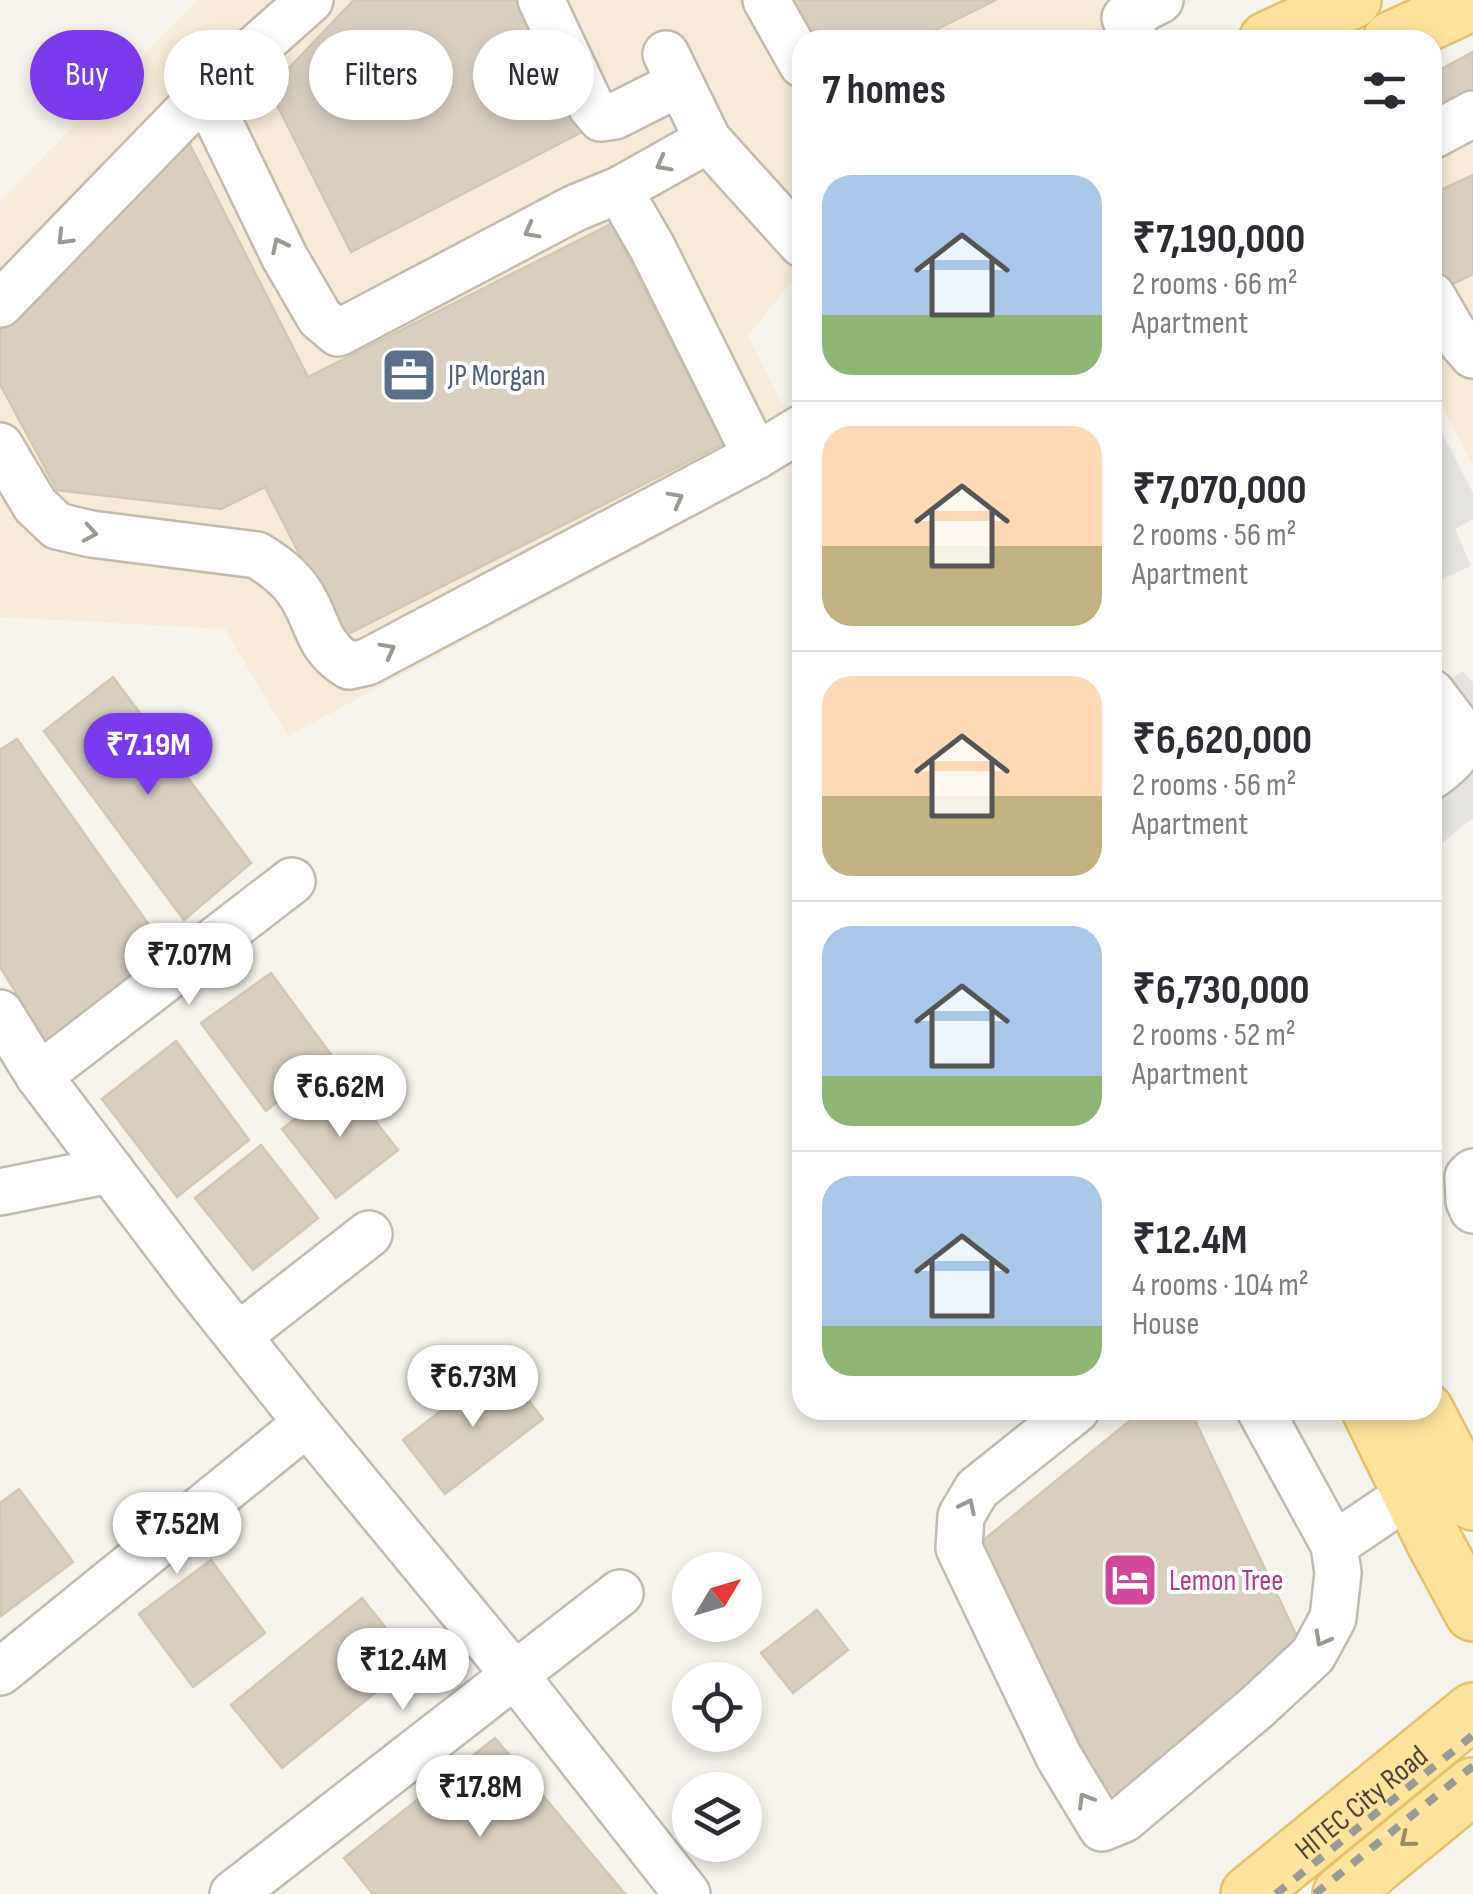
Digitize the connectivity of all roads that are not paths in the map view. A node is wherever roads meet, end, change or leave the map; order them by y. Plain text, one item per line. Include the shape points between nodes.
1 (310, 0) edge
2 (541, 0) edge
3 (766, 0) edge
4 (1160, 0) edge
5 (1353, 0) edge
6 (1473, 2) edge
7 (276, 30) edge
8 (1130, 30) edge
9 (1288, 30) edge
10 (1413, 30) edge
11 (792, 46) edge
12 (1473, 114) edge
13 (180, 120) edge
14 (219, 120) edge
15 (1442, 131) edge
16 (708, 140) junction
17 (619, 190) junction
18 (792, 233) edge
19 (0, 304) edge
20 (1442, 313) edge
21 (1473, 355) edge
22 (792, 434) edge
23 (0, 446) edge
24 (756, 456) junction
25 (1442, 706) edge
26 (1442, 768) edge
27 (292, 881) dead end
28 (0, 1013) edge
29 (40, 1076) junction
30 (110, 1170) junction
31 (1473, 1172) edge
32 (0, 1192) edge
33 (1473, 1210) edge
34 (370, 1234) dead end
35 (238, 1336) junction
36 (1063, 1420) edge
37 (1265, 1420) edge
38 (1375, 1420) edge
39 (1430, 1420) edge
40 (307, 1423) junction
41 (1411, 1493) junction
42 (1473, 1502) edge
43 (1334, 1545) junction
44 (620, 1593) dead end
45 (1473, 1613) edge
46 (0, 1672) edge
47 (514, 1674) junction
48 (1473, 1710) edge
49 (1473, 1786) edge
50 (233, 1894) edge
51 (687, 1894) edge
52 (1249, 1894) edge
53 (1341, 1894) edge

1 - 7 street
2 - 16 street via 602,118 616,116 673,68
3 - 11 street
4 - 8 street via 1125,18
5 - 9 main road
6 - 10 main road
12 - 15 street
13 -> 19 street
17 -> 14 street via 338,332 320,318 285,258
16 -> 17 street
16 - 18 street
17 - 24 street
20 - 21 street
22 - 24 street
23 -> 24 street via 35,505 57,526 257,554 300,593 331,655 349,666
25 - 26 street via 1463,734 1455,758
27 - 29 street
28 - 29 street
29 - 30 street
30 - 32 street
30 - 35 street
31 - 33 street
34 - 35 street
35 - 40 street
43 -> 36 street via 1333,1618 1313,1655 1124,1818 1102,1828 1059,1757 959,1548 961,1516 977,1488
37 - 43 street
38 - 41 main road
39 - 42 main road
40 - 46 street
40 - 47 street
41 - 43 street
41 - 45 main road
44 - 47 street
47 - 50 street
47 - 51 street
48 - 52 main road, HITEC City Road
49 -> 53 main road, HITEC City Road

